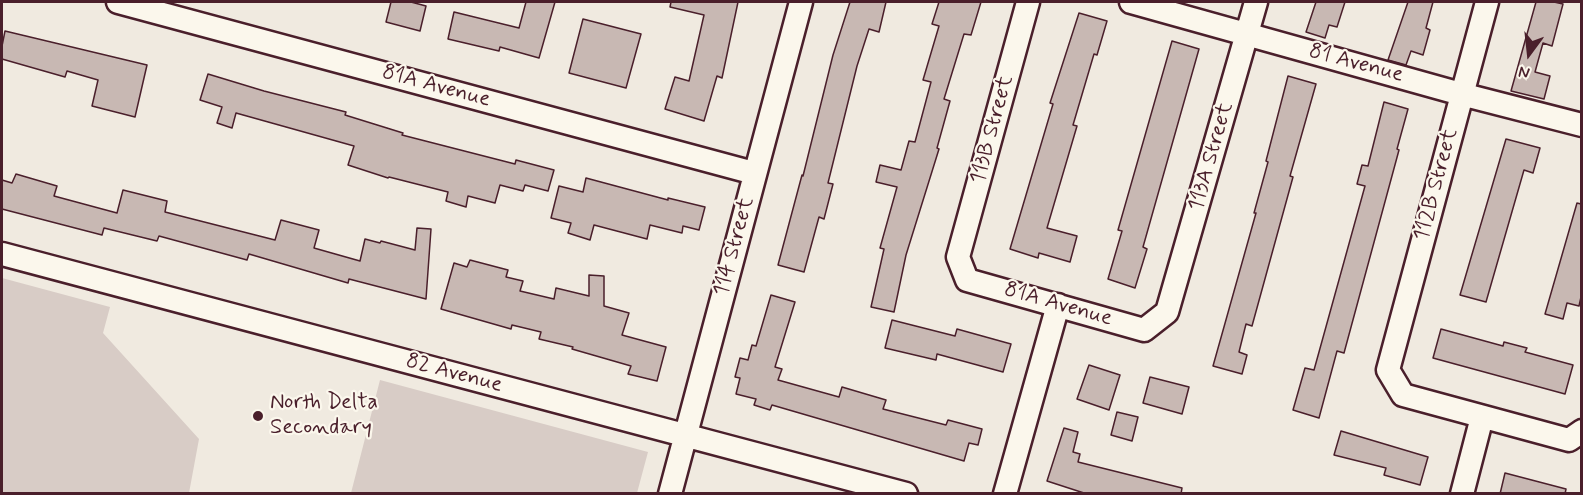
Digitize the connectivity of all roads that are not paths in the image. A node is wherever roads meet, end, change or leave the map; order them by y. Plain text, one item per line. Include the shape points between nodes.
1 (118, 2) edge
2 (801, 2) edge
3 (1028, 2) edge
4 (1131, 2) edge
5 (1256, 2) edge
6 (1487, 2) edge
7 (1247, 34) junction
8 (1461, 93) junction
9 (1581, 125) edge
10 (754, 173) junction
11 (2, 254) edge
12 (958, 257) joint
13 (1058, 305) junction
14 (1167, 312) joint
15 (1482, 417) junction
16 (1581, 431) edge
17 (685, 436) junction
18 (670, 494) edge
19 (906, 494) edge
20 (1005, 494) edge
21 (1462, 494) edge

1 - 10 street, 81A Avenue
2 - 10 street, 114 Street
3 - 12 street, 113B Street
4 - 7 street, 81 Avenue
5 - 7 street, 113A Street
6 - 8 street, 112B Street
7 - 8 street, 81 Avenue
7 - 14 street, 113A Street
8 - 9 street, 81 Avenue
8 - 15 street, 112B Street via 1388,370 1403,395
10 - 17 street, 114 Street
11 - 17 street, 82 Avenue
12 - 13 street, 81A Avenue via 967,280
13 - 14 street, 81A Avenue via 1144,330
13 - 20 street
15 - 16 street via 1569,440
15 - 21 street
17 - 18 street, 114 Street
17 - 19 street, 82 Avenue

